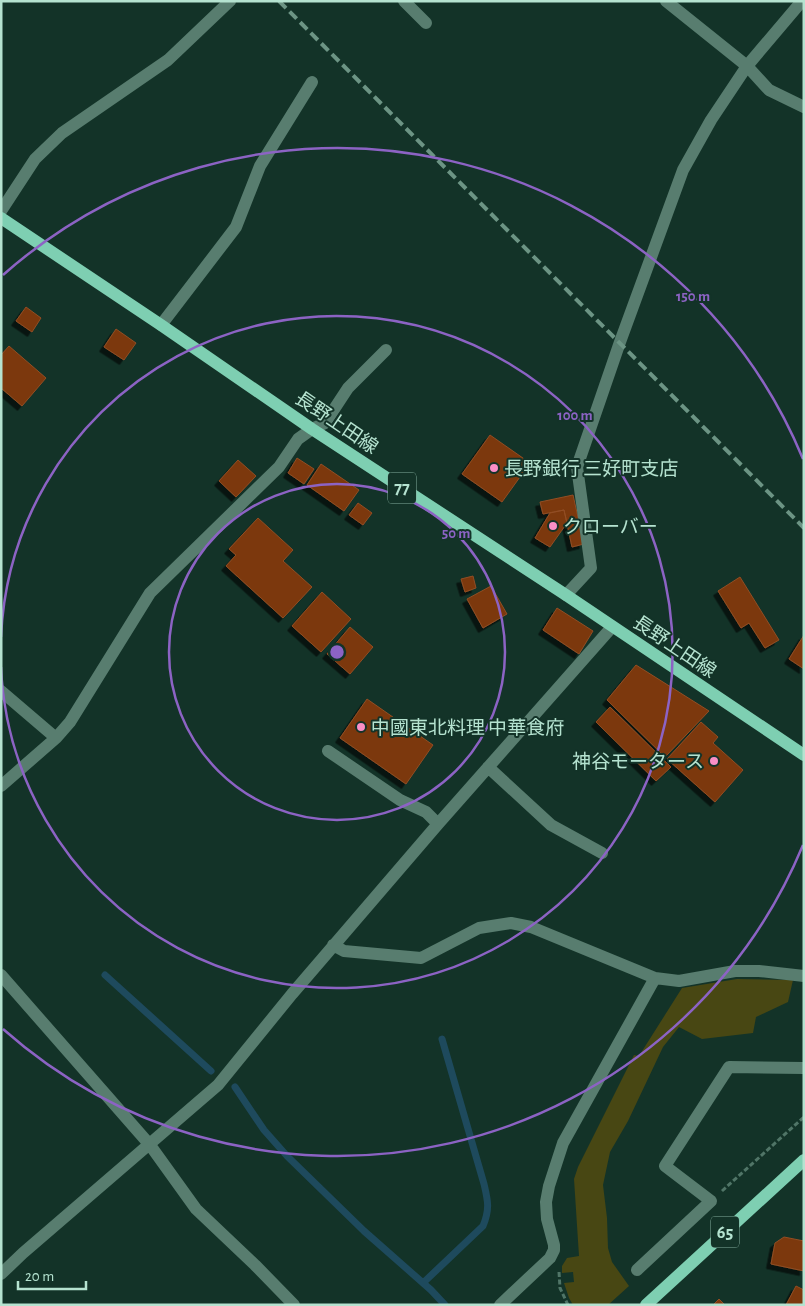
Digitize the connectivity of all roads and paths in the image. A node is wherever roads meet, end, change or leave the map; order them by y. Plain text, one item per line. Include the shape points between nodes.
1 (230, 1) edge
2 (404, 1) edge
3 (666, 1) edge
4 (802, 1) edge
5 (426, 23) dead end
6 (747, 66) junction
7 (312, 82) dead end
8 (804, 107) edge
9 (1, 211) edge
10 (1, 218) edge
11 (161, 324) junction
12 (386, 350) dead end
13 (312, 429) junction
14 (566, 595) junction
15 (612, 627) junction
16 (1, 691) edge
17 (56, 738) junction
18 (328, 751) dead end
19 (804, 755) edge
20 (488, 766) junction
21 (1, 786) edge
22 (438, 824) junction
23 (602, 854) dead end
24 (333, 946) junction
25 (1, 975) edge
26 (804, 976) edge
27 (655, 978) junction
28 (804, 1068) edge
29 (804, 1117) edge
30 (150, 1145) junction
31 (804, 1160) edge
32 (711, 1201) junction
33 (552, 1254) junction
34 (636, 1270) dead end
35 (1, 1274) edge
36 (294, 1305) edge
37 (500, 1305) edge
38 (568, 1305) edge
39 (646, 1305) edge

1 - 9 street via 168,60 62,133 35,158
2 - 5 street
3 - 6 street
4 - 6 street
6 - 8 street via 768,90
6 - 14 street via 683,170 577,467 591,568
7 - 11 street via 260,166 236,226
10 - 11 main road, 長野上田線 / 77
11 - 13 main road, 長野上田線 / 77
12 - 13 street via 348,388 325,423
13 - 14 main road, 長野上田線 / 77
13 - 17 street via 298,440 279,467 150,593 70,722
14 - 15 main road, 長野上田線 / 77
15 - 19 main road, 長野上田線 / 77
15 - 20 street
16 - 17 street
17 - 21 street
18 - 22 street via 400,800 426,812
20 - 22 street
20 - 23 street via 551,825
22 - 24 street
24 - 27 street via 344,951 421,958 479,928 511,924 531,927
24 - 30 street via 218,1086
25 - 30 street
26 - 27 street via 735,971 680,981
27 - 33 street via 563,1143 548,1186 546,1202 554,1244
28 - 32 street via 730,1067 665,1166
29 - 32 path
30 - 35 street
30 - 36 street via 196,1210
31 - 39 main road, 65
32 - 34 street
33 - 37 street
33 - 38 path via 559,1263 560,1288

